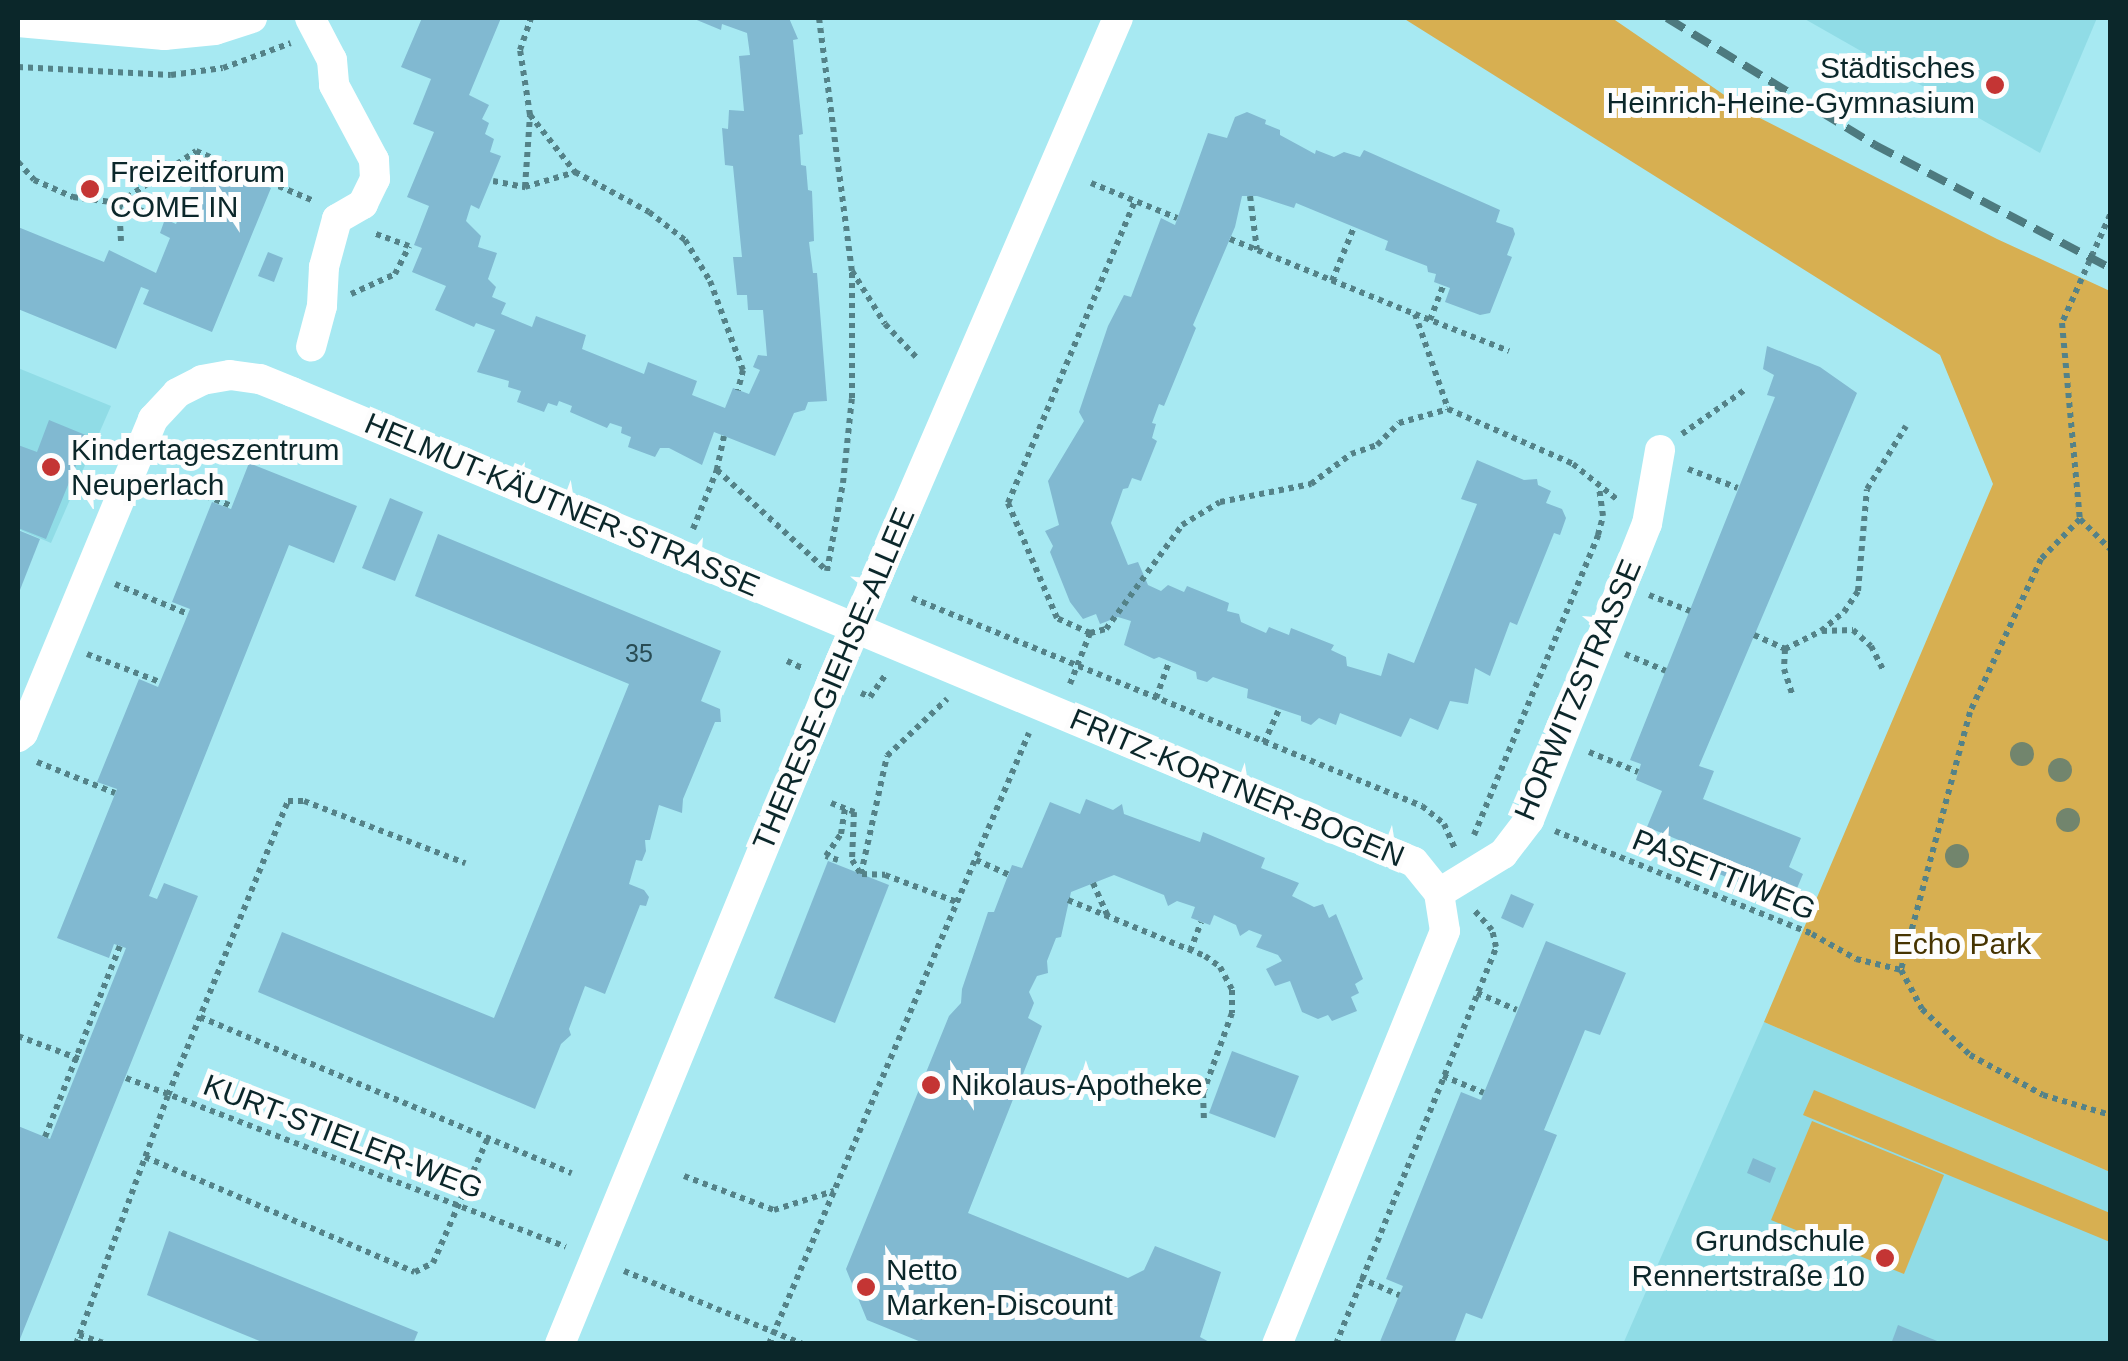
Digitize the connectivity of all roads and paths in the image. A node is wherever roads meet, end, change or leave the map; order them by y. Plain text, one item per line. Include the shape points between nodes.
1 (252, 18) edge
2 (310, 18) edge
3 (530, 18) edge
4 (819, 18) edge
5 (1118, 18) edge
6 (18, 22) edge
7 (530, 115) junction
8 (18, 162) edge
9 (576, 172) junction
10 (493, 181) dead end
11 (1091, 183) dead end
12 (526, 187) junction
13 (1250, 196) dead end
14 (1135, 201) junction
15 (119, 203) junction
16 (2110, 214) edge
17 (156, 216) dead end
18 (1177, 218) dead end
19 (337, 219) junction
20 (1354, 227) dead end
21 (1230, 240) dead end
22 (121, 241) dead end
23 (408, 246) dead end
24 (1257, 251) junction
25 (852, 271) junction
26 (1332, 281) junction
27 (1443, 286) dead end
28 (322, 306) junction
29 (1415, 314) junction
30 (1430, 320) junction
31 (311, 348) dead end
32 (1508, 351) dead end
33 (918, 359) dead end
34 (1746, 389) dead end
35 (738, 390) dead end
36 (1448, 409) junction
37 (1906, 426) dead end
38 (724, 436) dead end
39 (1660, 454) junction
40 (133, 468) junction
41 (718, 470) junction
42 (1598, 485) junction
43 (1738, 488) dead end
44 (232, 506) dead end
45 (2080, 519) junction
46 (1647, 524) junction
47 (2110, 549) edge
48 (682, 555) junction
49 (90, 574) junction
50 (1622, 585) junction
51 (912, 598) dead end
52 (1690, 611) dead end
53 (188, 614) dead end
54 (854, 627) junction
55 (1821, 631) junction
56 (1090, 633) junction
57 (1754, 636) dead end
58 (1600, 643) junction
59 (60, 644) junction
60 (1785, 648) junction
61 (1169, 662) dead end
62 (1078, 666) junction
63 (1666, 671) dead end
64 (1884, 671) dead end
65 (160, 682) dead end
66 (1793, 696) dead end
67 (1156, 698) junction
68 (946, 700) dead end
69 (1050, 707) junction
70 (1280, 707) dead end
71 (1560, 741) junction
72 (1264, 743) junction
73 (18, 746) edge
74 (1638, 772) dead end
75 (115, 793) dead end
76 (831, 803) dead end
77 (845, 808) junction
78 (1528, 820) junction
79 (838, 860) dead end
80 (976, 860) junction
81 (464, 864) dead end
82 (861, 874) junction
83 (1008, 875) dead end
84 (1452, 875) junction
85 (1093, 883) dead end
86 (1068, 900) dead end
87 (958, 902) junction
88 (1108, 917) junction
89 (1201, 922) dead end
90 (120, 946) dead end
91 (1190, 951) junction
92 (1902, 970) junction
93 (1477, 993) junction
94 (1518, 1010) dead end
95 (200, 1017) junction
96 (18, 1036) edge
97 (79, 1059) junction
98 (1443, 1076) junction
99 (126, 1078) dead end
100 (1484, 1093) dead end
101 (168, 1095) junction
102 (2110, 1116) edge
103 (1204, 1123) dead end
104 (44, 1137) dead end
105 (488, 1138) junction
106 (145, 1157) junction
107 (572, 1173) dead end
108 (684, 1176) dead end
109 (835, 1190) junction
110 (462, 1206) junction
111 (544, 1239) dead end
112 (1360, 1278) junction
113 (644, 1279) dead end
114 (1399, 1295) dead end
115 (774, 1332) junction
116 (79, 1334) junction
117 (76, 1344) edge
118 (106, 1344) edge
119 (560, 1344) edge
120 (770, 1344) edge
121 (804, 1344) edge
122 (1277, 1344) edge
123 (1336, 1344) edge

1 - 6 street via 164,36
2 - 19 street via 332,60 334,85 374,160 375,179 364,204
3 - 7 path via 520,50
4 - 25 path
5 - 54 street, THERESE-GIEHSE-ALLEE
7 - 9 path
7 - 12 path
8 - 15 path via 34,180 73,197
9 - 12 path
9 - 35 path via 685,240 710,281 743,370
10 - 12 path
11 - 14 path
13 - 24 path
14 - 18 path
14 - 56 path via 1008,503 1057,618
15 - 17 path
15 - 19 path via 196,152 316,201
15 - 22 path
16 - 45 path via 2062,323
19 - 28 street
20 - 26 path
21 - 24 path
23 - 28 path via 395,274
24 - 26 path
25 - 33 path
25 - 41 path via 852,398 827,571
26 - 29 path
27 - 30 path
28 - 31 street
29 - 30 path
29 - 36 path
30 - 32 path
34 - 39 path
36 - 42 path via 1572,464
36 - 56 path via 1399,424 1311,484 1220,502 1182,525 1106,629
37 - 55 path via 1868,489 1858,591
38 - 41 path
39 - 43 path
39 - 46 street, HORWITZSTRASSE
40 - 44 path
40 - 48 street, HELMUT-KÄUTNER-STRASSE via 153,420 178,393 202,380 260,378
40 - 49 street, HELMUT-KÄUTNER-STRASSE
41 - 48 path
42 - 46 path
42 - 84 path via 1598,536 1480,824
45 - 47 path
45 - 92 path via 2041,559 1970,712
46 - 50 street, HORWITZSTRASSE
48 - 54 street, HELMUT-KÄUTNER-STRASSE
49 - 53 path
49 - 59 street, HELMUT-KÄUTNER-STRASSE
50 - 52 path
50 - 58 street, HORWITZSTRASSE
51 - 62 path
54 - 69 street, FRITZ-KORTNER-BOGEN
54 - 119 street, THERESE-GIEHSE-ALLEE
55 - 60 path
55 - 64 path via 1853,630
56 - 62 path
57 - 60 path
58 - 63 path
58 - 71 street, HORWITZSTRASSE
59 - 65 path
59 - 73 street, HELMUT-KÄUTNER-STRASSE
60 - 66 path
61 - 67 path
62 - 67 path
62 - 69 path
67 - 72 path
68 - 82 path via 887,756
69 - 80 path
69 - 84 street, FRITZ-KORTNER-BOGEN
70 - 72 path
71 - 74 path
71 - 78 street, HORWITZSTRASSE
72 - 84 path via 1422,806 1444,824
73 - 75 path
76 - 77 path
77 - 79 path via 842,834 826,856
77 - 82 path via 854,812 852,860
78 - 84 street, HORWITZSTRASSE via 1503,854
78 - 92 path, PASETTIWEG via 1812,934 1856,959
80 - 83 path
80 - 87 path
81 - 95 path via 304,800 288,802
82 - 87 path via 886,875
84 - 93 path via 1492,930 1496,947
84 - 122 street via 1446,931
85 - 88 path
86 - 88 path
87 - 109 path
88 - 91 path
89 - 91 path
90 - 97 path
91 - 103 path via 1220,967 1232,990 1232,1013 1203,1093
92 - 102 path via 1922,1009 1970,1055 2042,1095
93 - 94 path
93 - 98 path
95 - 101 path
95 - 105 path
96 - 97 path
97 - 104 path
98 - 100 path
98 - 112 path
99 - 101 path, KURT-STIELER-WEG
101 - 106 path
101 - 110 path, KURT-STIELER-WEG
105 - 107 path
105 - 110 path
106 - 110 path via 415,1272 433,1263
106 - 116 path
108 - 109 path via 774,1210
109 - 115 path
110 - 111 path, KURT-STIELER-WEG
112 - 114 path
112 - 123 path
113 - 115 path
115 - 120 path
115 - 121 path
116 - 117 path
116 - 118 path

